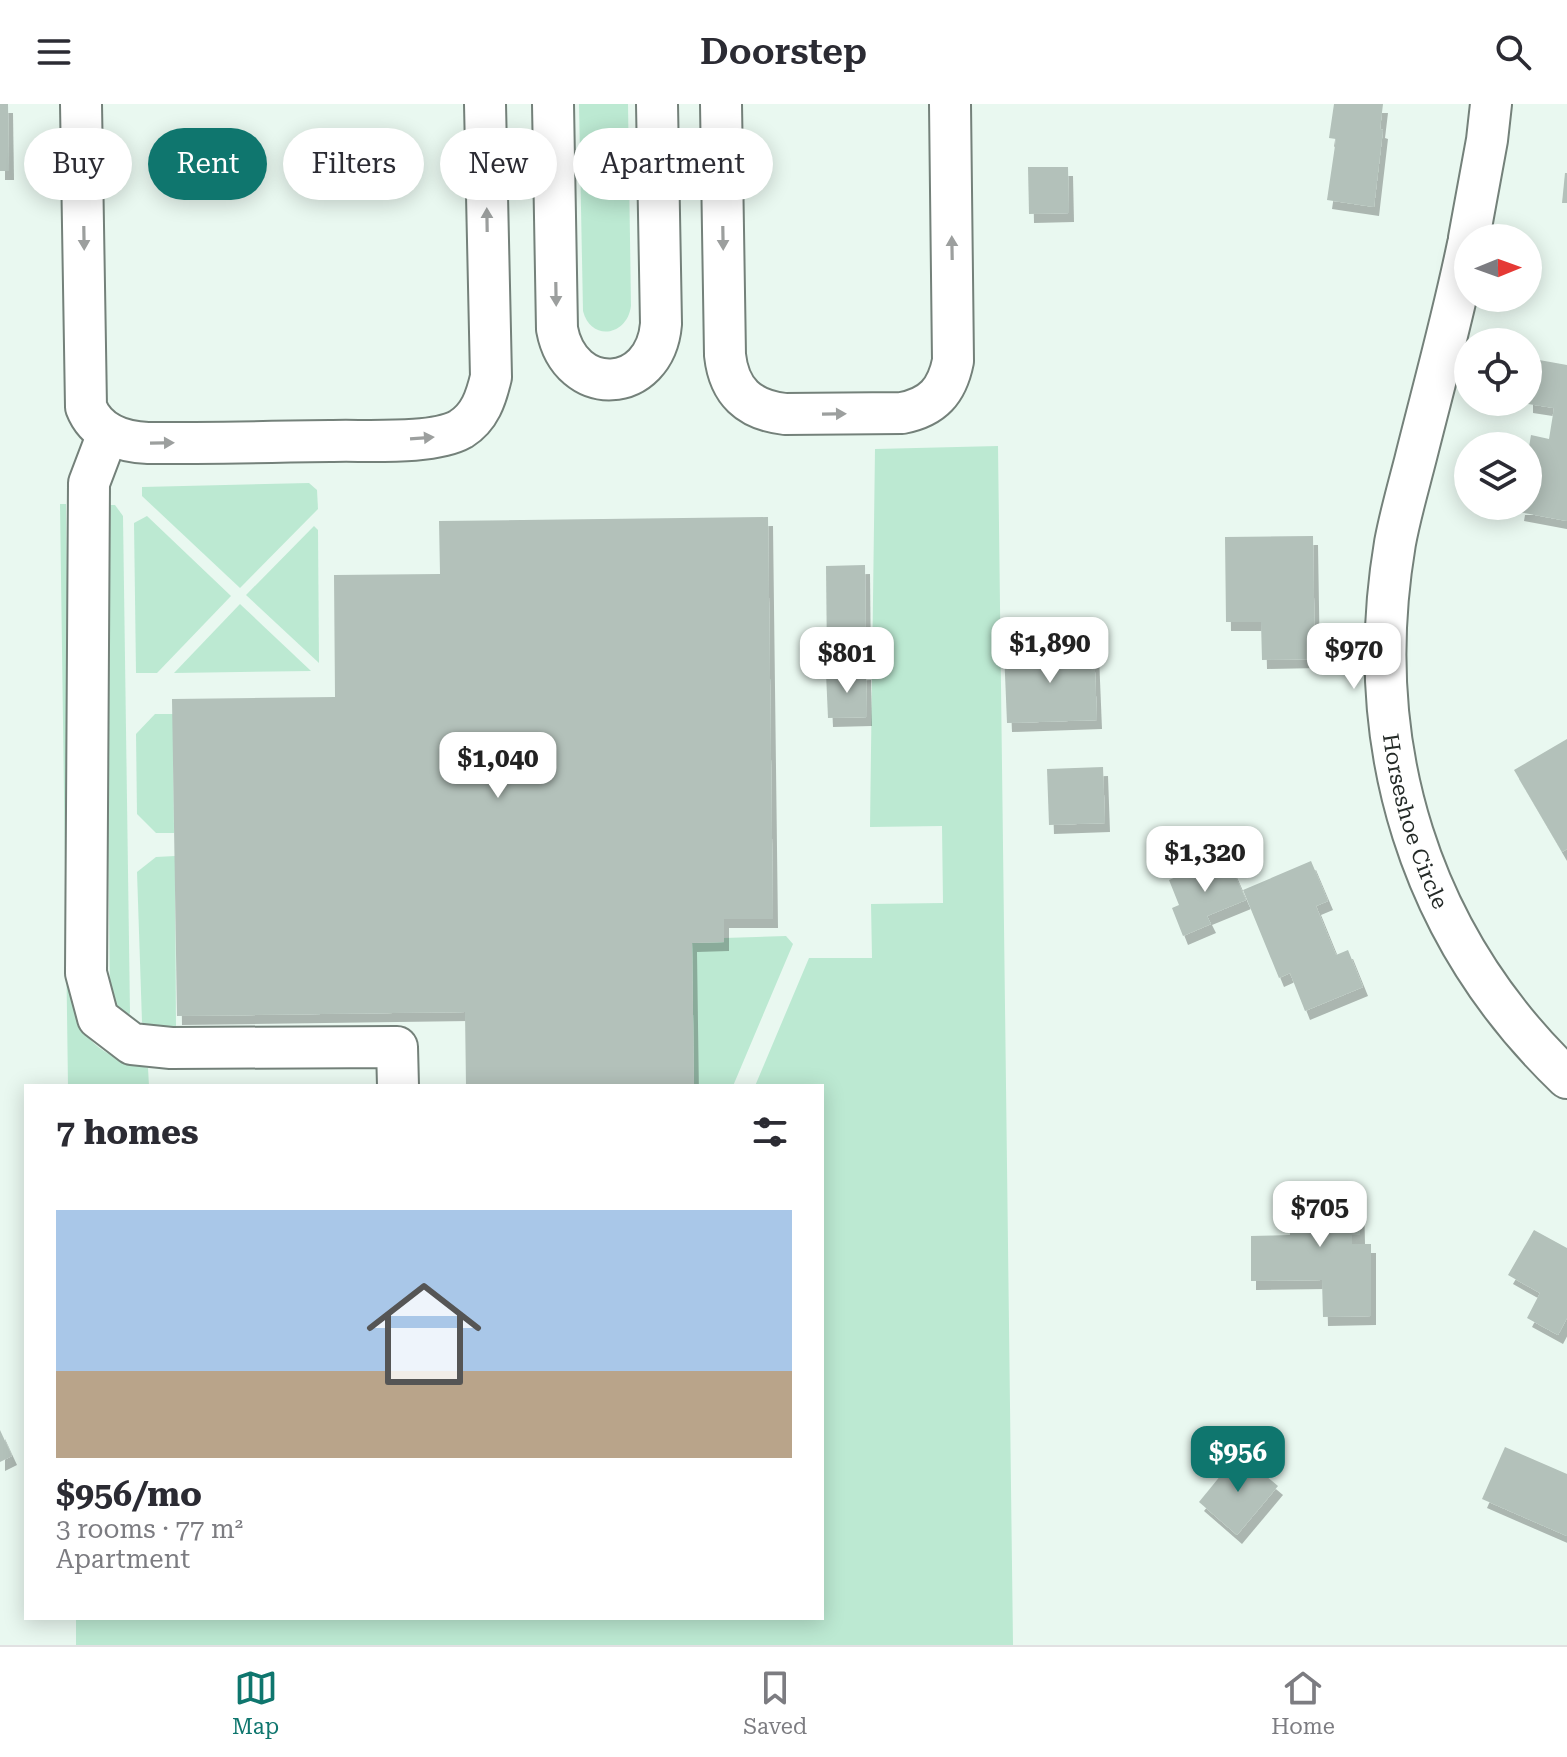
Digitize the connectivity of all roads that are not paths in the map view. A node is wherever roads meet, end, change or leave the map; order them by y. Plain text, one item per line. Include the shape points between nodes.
1 (81, 104) edge
2 (485, 104) edge
3 (553, 104) edge
4 (657, 104) edge
5 (721, 104) edge
6 (950, 104) edge
7 (1491, 104) edge
8 (1472, 224) edge
9 (1454, 302) edge
10 (108, 433) junction
11 (1567, 1078) edge
12 (398, 1084) edge

1 -> 10 street via 86,407
10 -> 2 street via 148,443 391,440 447,435 472,420 487,396 491,377
3 -> 4 street via 560,345 578,370 608,379 636,372 660,338
5 -> 6 street via 727,371 755,407 785,414 902,413 927,404 946,386 953,361
7 - 8 street
9 - 11 street, Horseshoe Circle via 1388,590 1391,743 1415,842 1456,936 1513,1021
10 - 12 street via 89,483 86,973 98,1018 132,1044 171,1048 397,1047

